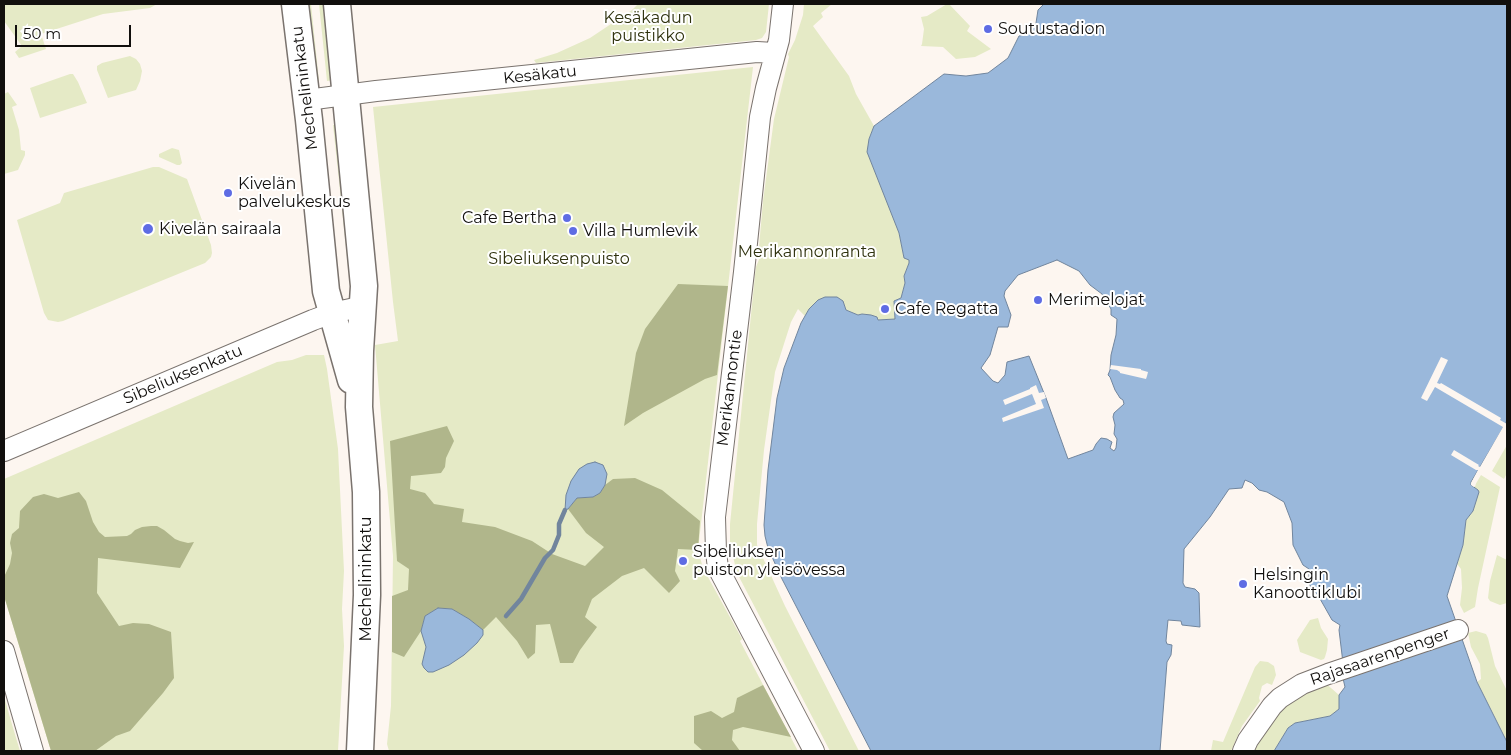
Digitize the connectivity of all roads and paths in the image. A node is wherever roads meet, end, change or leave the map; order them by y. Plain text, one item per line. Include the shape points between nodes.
1 (295, 4) edge
2 (337, 4) edge
3 (783, 4) edge
4 (774, 53) junction
5 (346, 95) junction
6 (307, 100) junction
7 (364, 306) junction
8 (332, 313) junction
9 (359, 407) junction
10 (4, 451) edge
11 (1458, 630) dead end
12 (4, 651) edge
13 (34, 751) edge
14 (360, 751) edge
15 (814, 751) edge
16 (1243, 751) edge

1 - 6 main road, Mechelininkatu
2 - 5 main road, Mechelininkatu
3 - 4 street, Merikannontie
4 - 5 street, Kesäkatu via 757,52
4 - 15 street, Merikannontie via 760,117 715,517 716,552 718,568
5 - 6 street, Kesäkatu
5 - 7 main road, Mechelininkatu
6 - 8 main road, Mechelininkatu via 324,278
7 - 8 street, Sibeliuksenkatu
7 - 9 main road, Mechelininkatu
8 - 9 main road, Mechelininkatu
8 - 10 street, Sibeliuksenkatu
9 - 14 main road, Mechelininkatu via 366,492 367,595
11 - 16 street, Rajasaarenpenger via 1302,684 1272,706
12 - 13 street

